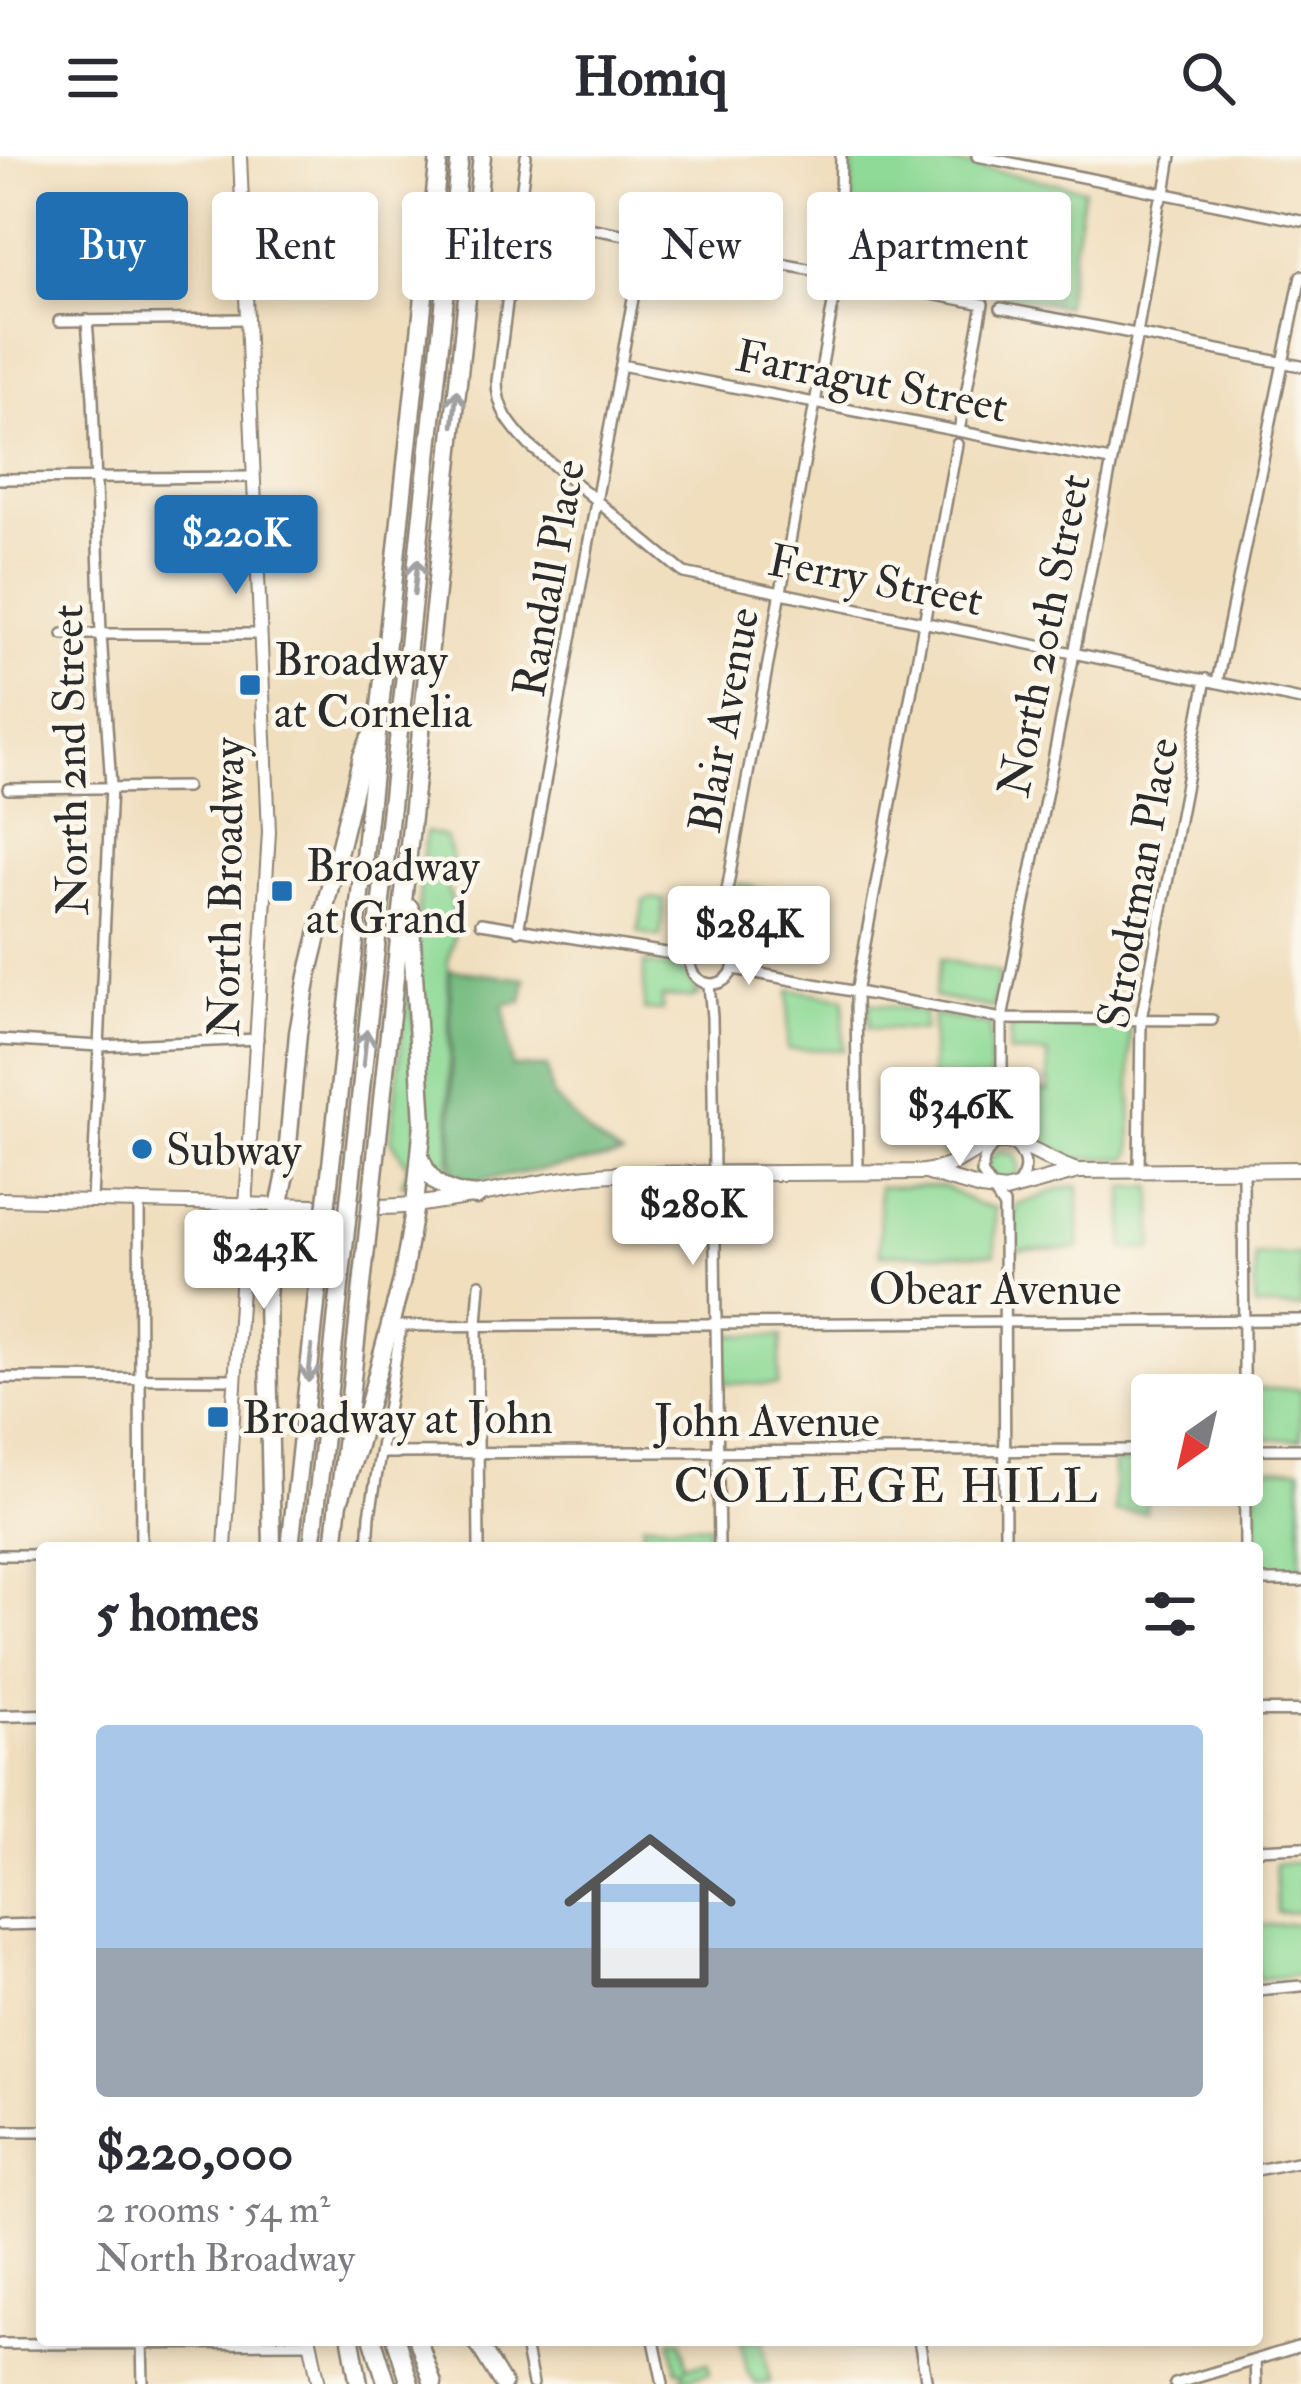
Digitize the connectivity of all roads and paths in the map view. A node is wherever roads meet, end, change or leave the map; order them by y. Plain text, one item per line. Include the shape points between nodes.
1 (240, 156) edge
2 (439, 156) edge
3 (460, 156) edge
4 (482, 156) edge
5 (526, 156) edge
6 (841, 156) edge
7 (976, 156) edge
8 (1171, 156) edge
9 (1001, 158) edge
10 (242, 192) edge
11 (521, 192) edge
12 (840, 192) edge
13 (1165, 193) junction
14 (1301, 221) edge
15 (1301, 276) edge
16 (246, 300) edge
17 (507, 300) edge
18 (633, 300) edge
19 (833, 300) edge
20 (962, 300) edge
21 (1001, 308) dead end
22 (247, 319) junction
23 (87, 320) junction
24 (59, 321) dead end
25 (1136, 334) junction
26 (1281, 363) junction
27 (621, 364) junction
28 (1301, 366) edge
29 (814, 402) junction
30 (959, 430) junction
31 (957, 444) dead end
32 (1110, 461) junction
33 (254, 477) junction
34 (97, 478) junction
35 (0, 479) edge
36 (596, 500) junction
37 (779, 593) junction
38 (925, 624) junction
39 (63, 634) dead end
40 (101, 634) junction
41 (261, 634) junction
42 (1072, 651) junction
43 (1211, 680) junction
44 (1301, 700) edge
45 (378, 720) junction
46 (111, 786) junction
47 (186, 787) dead end
48 (8, 789) dead end
49 (407, 859) junction
50 (481, 923) dead end
51 (518, 931) junction
52 (718, 940) junction
53 (691, 957) junction
54 (734, 969) junction
55 (709, 985) junction
56 (856, 993) junction
57 (1003, 1019) junction
58 (1141, 1019) junction
59 (1212, 1020) dead end
60 (258, 1039) junction
61 (0, 1040) edge
62 (99, 1046) junction
63 (999, 1136) junction
64 (1013, 1143) junction
65 (421, 1157) junction
66 (1301, 1169) edge
67 (1243, 1170) junction
68 (1078, 1171) junction
69 (1139, 1171) junction
70 (924, 1172) junction
71 (715, 1173) junction
72 (858, 1173) junction
73 (1012, 1190) junction
74 (992, 1191) junction
75 (477, 1196) junction
76 (0, 1198) edge
77 (92, 1200) junction
78 (139, 1200) junction
79 (246, 1203) junction
80 (281, 1204) junction
81 (415, 1205) junction
82 (1003, 1206) junction
83 (480, 1284) dead end
84 (1301, 1320) edge
85 (1004, 1321) junction
86 (1244, 1321) junction
87 (717, 1322) junction
88 (477, 1324) junction
89 (1244, 1374) edge
90 (0, 1378) edge
91 (140, 1379) junction
92 (236, 1379) junction
93 (1263, 1449) edge
94 (1301, 1449) edge
95 (1131, 1450) edge
96 (1005, 1451) junction
97 (382, 1454) junction
98 (479, 1454) junction
99 (718, 1454) junction
100 (339, 1502) junction
101 (1244, 1506) edge
102 (141, 1542) edge
103 (225, 1542) edge
104 (272, 1542) edge
105 (291, 1542) edge
106 (313, 1542) edge
107 (335, 1542) edge
108 (368, 1542) edge
109 (479, 1542) edge
110 (719, 1542) edge
111 (1005, 1542) edge
112 (1244, 1542) edge
113 (0, 1555) edge
114 (36, 1555) edge
115 (1263, 1581) edge
116 (1301, 1581) edge
117 (1263, 1711) edge
118 (1301, 1711) edge
119 (0, 1715) edge
120 (36, 1715) edge
121 (1301, 1847) edge
122 (1263, 1850) edge
123 (0, 1924) edge
124 (36, 1924) edge
125 (1301, 1986) edge
126 (1263, 1989) edge
127 (0, 2131) edge
128 (36, 2131) edge
129 (1301, 2161) edge
130 (1263, 2169) edge
131 (36, 2343) edge
132 (0, 2344) edge
133 (142, 2346) edge
134 (312, 2346) edge
135 (352, 2346) edge
136 (375, 2346) edge
137 (398, 2346) edge
138 (420, 2346) edge
139 (480, 2346) edge
140 (525, 2346) edge
141 (655, 2346) edge
142 (920, 2346) edge
143 (1301, 2346) edge
144 (1256, 2361) junction
145 (142, 2384) edge
146 (319, 2384) edge
147 (359, 2384) edge
148 (387, 2384) edge
149 (410, 2384) edge
150 (433, 2384) edge
151 (503, 2384) edge
152 (533, 2384) edge
153 (662, 2384) edge
154 (927, 2384) edge
155 (1175, 2384) edge
156 (1256, 2384) edge

1 - 10 main road, North Broadway
2 - 45 highway
106 -> 3 highway, bridge
49 -> 4 highway
5 - 11 street
6 - 12 street, Blair Avenue
7 - 9 street
8 - 13 street, North 20th Street
9 - 13 street
13 - 14 street
13 - 25 street, North 20th Street
15 - 26 street, Strodtman Place
16 - 22 main road, North Broadway
17 - 36 street, Ferry Street via 499,406 529,445
18 - 27 street, Randall Place
19 - 29 street, Blair Avenue
20 - 30 street via 983,304
21 - 25 street
22 - 23 street
22 - 33 main road, North Broadway
23 - 24 street
23 - 34 street, North 2nd Street
25 - 26 street
25 - 32 street, North 20th Street
26 - 28 street
26 - 43 street, Strodtman Place
27 - 29 street, Farragut Street
27 - 36 street, Randall Place
29 - 30 street, Farragut Street
29 - 37 street, Blair Avenue
30 - 32 street, Farragut Street
31 - 38 street
32 - 42 street, North 20th Street
33 - 34 street
33 - 41 main road, North Broadway
34 - 35 street
34 - 40 street, North 2nd Street
36 - 37 street, Ferry Street via 684,573
36 - 51 street, Randall Place
37 - 38 street, Ferry Street
37 - 52 street, Blair Avenue
38 - 42 street, Ferry Street
38 - 56 street
39 - 40 street
40 - 41 street
40 - 46 street, North 2nd Street
41 - 60 main road, North Broadway via 269,832
42 - 43 street, Ferry Street
42 - 57 street, North 20th Street
43 - 44 street, Ferry Street
43 - 58 street, Strodtman Place
45 - 80 highway via 308,976
45 -> 105 highway, bridge
46 - 47 street
46 - 48 street
46 - 62 street, North 2nd Street
49 - 65 highway
49 - 100 highway, bridge
50 - 51 street
51 - 53 street
52 - 53 street via 700,943
52 - 54 street via 732,951
53 - 55 street via 693,972
54 - 55 street
54 - 56 street
55 - 71 street
56 - 57 street
56 - 72 street
57 - 58 street
57 - 63 street, North 20th Street
58 - 59 street
58 - 69 street, Strodtman Place
60 - 62 street
60 - 79 main road, North Broadway
61 - 62 street
62 - 77 street, North 2nd Street
63 - 64 main road
63 - 70 main road
63 - 74 street, North 20th Street via 982,1166
64 - 68 main road
64 - 73 street via 1025,1172
65 - 75 highway via 439,1186
65 - 81 highway
66 - 67 main road
67 - 69 main road
67 - 86 street
68 - 69 main road
68 - 73 main road
70 - 72 main road
70 - 74 main road
71 - 72 main road
71 - 75 main road via 593,1175
71 - 87 street
73 - 74 main road
73 - 82 street
74 - 82 street
75 - 81 main road
76 - 77 main road
77 - 78 main road
78 - 79 main road
78 - 91 street
79 - 80 main road
79 - 92 main road, North Broadway
80 - 81 main road
80 - 104 highway via 267,1298
81 - 100 highway via 403,1280
82 - 85 street
83 - 88 street
84 - 86 street, Obear Avenue
85 - 86 street, Obear Avenue
85 - 87 street, Obear Avenue
85 - 96 street
86 - 89 street
87 - 88 street, Obear Avenue
87 - 99 street
88 - 97 street, Obear Avenue via 401,1326
88 - 98 street
90 - 91 street
91 - 92 street
91 - 102 street
92 - 103 main road, North Broadway
93 - 94 street
95 - 96 street, John Avenue
96 - 99 street, John Avenue
96 - 111 street
97 - 98 street, John Avenue
97 - 108 street
98 - 99 street, John Avenue
98 - 109 street
99 - 110 street
100 - 107 highway
101 - 112 street
113 - 114 street
115 - 116 street
117 - 118 street
119 - 120 street
121 - 122 street
123 - 124 street
125 - 126 street
127 - 128 street
129 - 130 street
131 - 132 street
133 - 145 street
134 - 146 main road
135 - 147 highway
136 - 148 highway
137 - 149 highway
138 - 150 highway
139 - 151 highway
140 - 152 street
141 - 153 street
142 - 154 street
143 - 144 street
144 - 155 street
144 - 156 street

